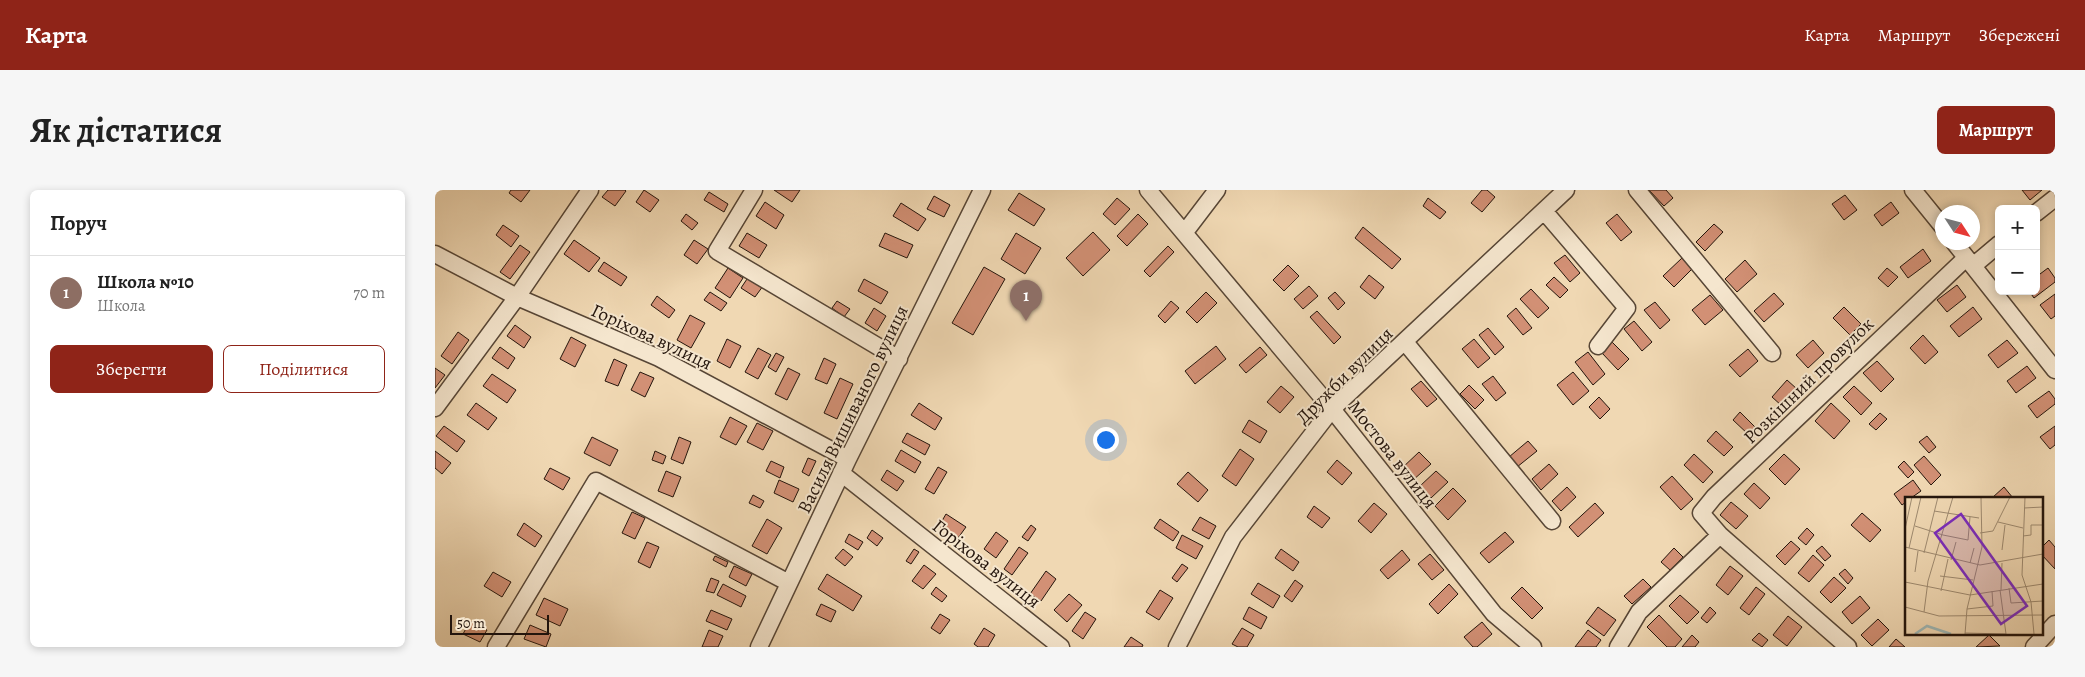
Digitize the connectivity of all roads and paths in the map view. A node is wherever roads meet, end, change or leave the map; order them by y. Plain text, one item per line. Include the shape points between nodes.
1 (590, 190) edge
2 (754, 190) edge
3 (982, 190) edge
4 (1148, 190) edge
5 (1217, 190) edge
6 (1566, 190) edge
7 (1637, 190) edge
8 (1913, 190) edge
9 (2055, 198) edge
10 (2040, 210) edge
11 (1544, 211) junction
12 (1935, 217) edge
13 (1185, 232) junction
14 (1995, 246) edge
15 (1960, 250) edge
16 (435, 254) edge
17 (1969, 262) junction
18 (517, 297) junction
19 (1405, 342) junction
20 (1597, 346) dead end
21 (1772, 353) dead end
22 (899, 359) junction
23 (2055, 370) edge
24 (435, 408) edge
25 (1332, 409) junction
26 (845, 466) junction
27 (1552, 521) dead end
28 (1720, 535) junction
29 (789, 583) junction
30 (2055, 624) edge
31 (496, 647) edge
32 (759, 647) edge
33 (1061, 647) edge
34 (1177, 647) edge
35 (1533, 647) edge
36 (1617, 647) edge
37 (1848, 647) edge
38 (2034, 647) edge

1 - 18 street
2 - 22 street via 717,251
3 - 22 street, Василя Вишиваного вулиця
4 - 13 street, Мостова вулиця
5 - 13 street
6 - 11 street, Дружби вулиця
7 - 21 street
8 - 12 street
9 - 10 street
11 - 19 street, Дружби вулиця
11 - 20 street via 1627,308
13 - 25 street, Мостова вулиця
14 - 17 street
15 - 17 street
16 - 18 street, Горіхова вулиця
17 - 23 street
17 - 28 street, Розкішний провулок via 1714,497 1701,513
18 - 24 street
18 - 26 street, Горіхова вулиця via 659,358
19 - 25 street, Дружби вулиця
19 - 27 street
22 - 26 street, Василя Вишиваного вулиця
25 - 34 street, Дружби вулиця via 1233,537
25 - 35 street, Мостова вулиця via 1494,614
26 - 29 street, Василя Вишиваного вулиця
26 - 33 street, Горіхова вулиця
28 - 36 street via 1639,612
28 - 37 street, Розкішний провулок
29 - 31 street via 596,481
29 - 32 street, Василя Вишиваного вулиця
30 - 38 street

